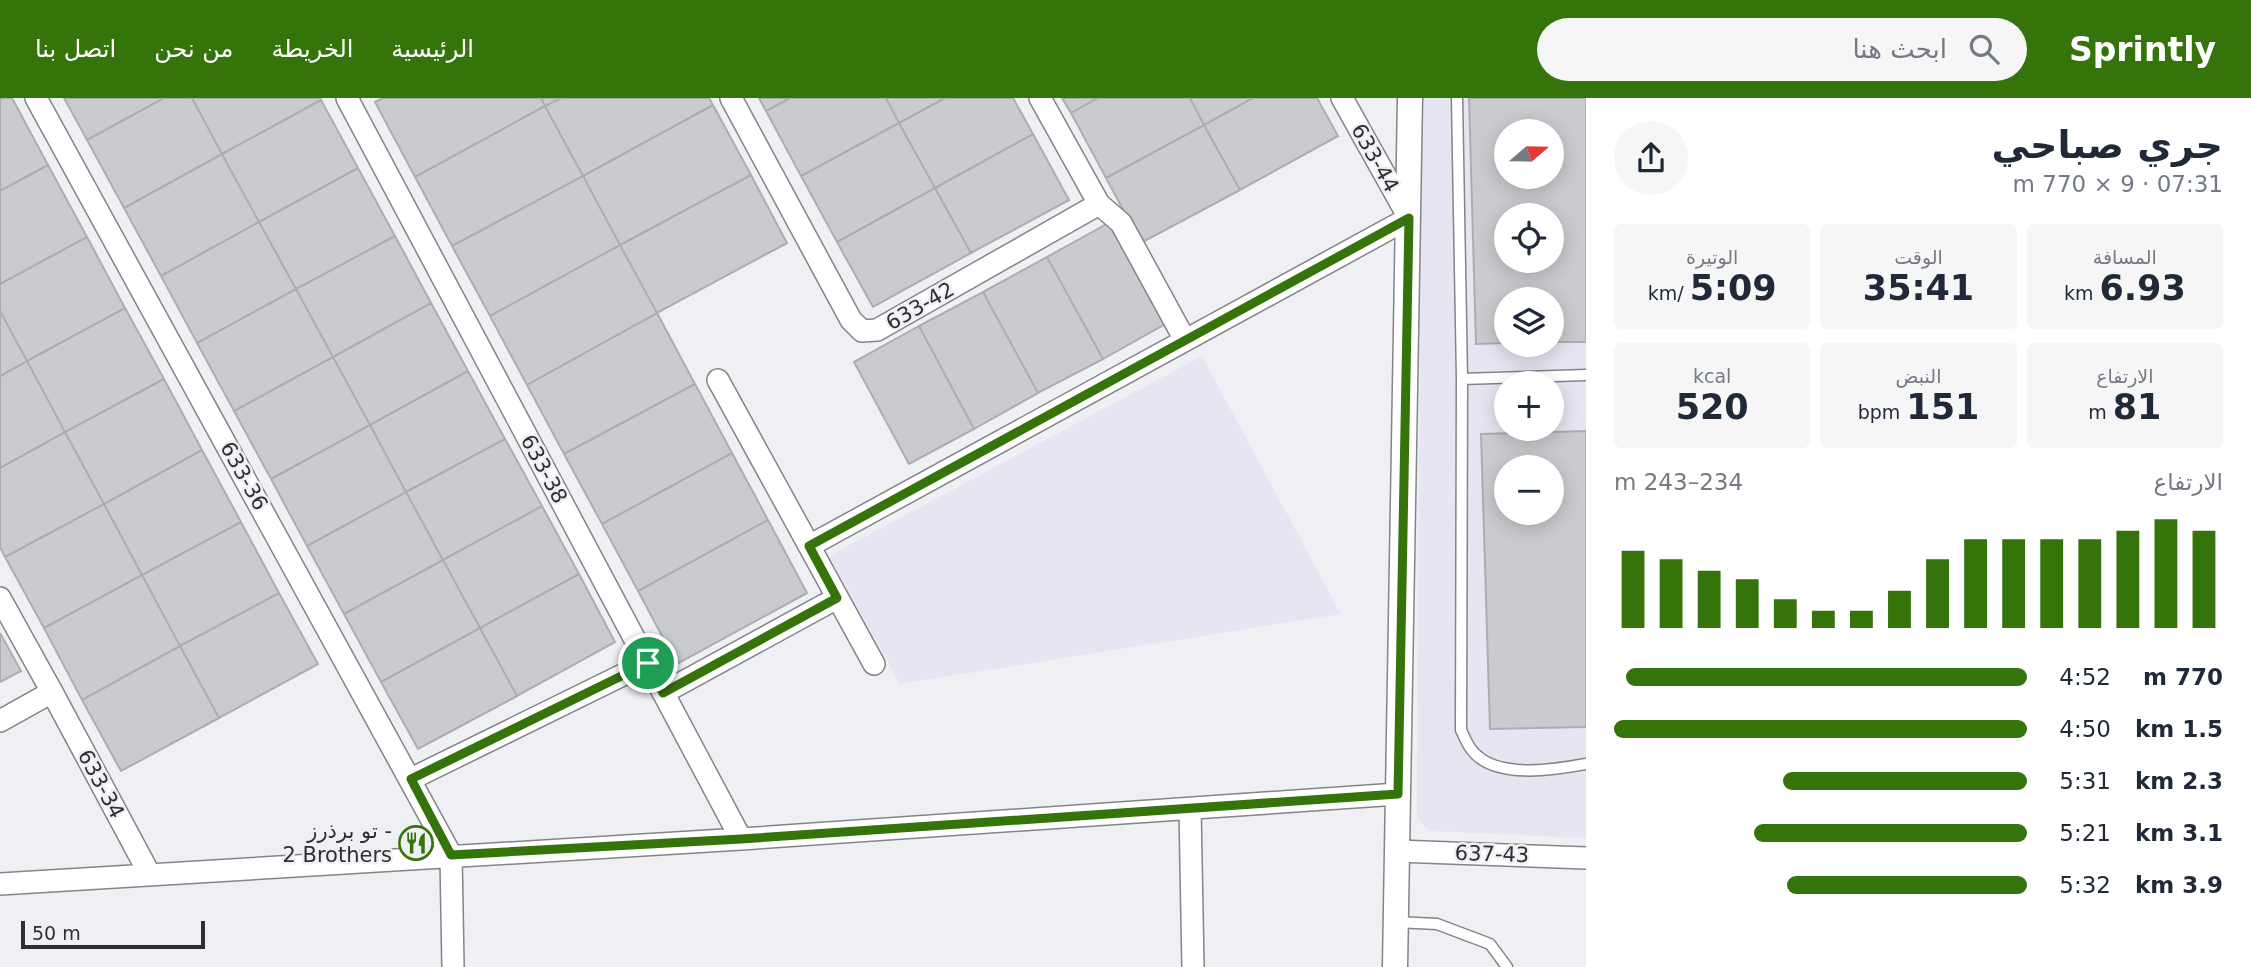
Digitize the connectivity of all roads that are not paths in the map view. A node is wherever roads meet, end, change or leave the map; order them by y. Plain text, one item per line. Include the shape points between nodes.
1 (36, 98) edge
2 (347, 98) edge
3 (731, 98) edge
4 (1040, 98) edge
5 (1342, 98) edge
6 (1410, 98) edge
7 (1457, 98) edge
8 (1099, 204) junction
9 (1409, 218) junction
10 (1185, 340) junction
11 (1586, 375) edge
12 (1462, 379) junction
13 (718, 380) dead end
14 (809, 546) junction
15 (0, 598) edge
16 (837, 598) junction
17 (648, 663) junction
18 (874, 664) dead end
19 (52, 692) junction
20 (663, 693) junction
21 (0, 721) edge
22 (1586, 764) edge
23 (411, 779) junction
24 (1398, 794) junction
25 (1190, 809) junction
26 (741, 839) junction
27 (1397, 851) junction
28 (451, 855) junction
29 (1586, 858) edge
30 (149, 875) junction
31 (0, 884) edge
32 (1396, 922) junction
33 (453, 967) edge
34 (1193, 967) edge
35 (1395, 967) edge
36 (1507, 967) edge

1 - 23 street, 633-36
2 - 17 street, 633-38
3 - 8 street, 633-42 via 851,320 862,331 877,330
4 - 8 street
5 - 9 street, 633-44
6 - 9 street
7 - 12 lane
8 - 10 street via 1121,223
9 - 10 street
9 - 24 street
10 - 14 street
11 - 12 lane
12 - 22 lane via 1461,730 1471,750 1498,767 1557,769
13 - 14 street
14 - 16 street
15 - 19 street, 633-34
16 - 18 street
16 - 20 street
17 - 20 street, 633-38
17 - 23 street
19 - 21 street
19 - 30 street, 633-34
20 - 26 street, 633-38
23 - 28 street, 633-36
24 - 25 street
24 - 27 street
25 - 26 street
25 - 34 street
26 - 28 street
27 - 29 street, 637-43
27 - 32 street
28 - 30 street
28 - 33 street
30 - 31 street
32 - 35 street
32 - 36 lane via 1437,924 1490,944

